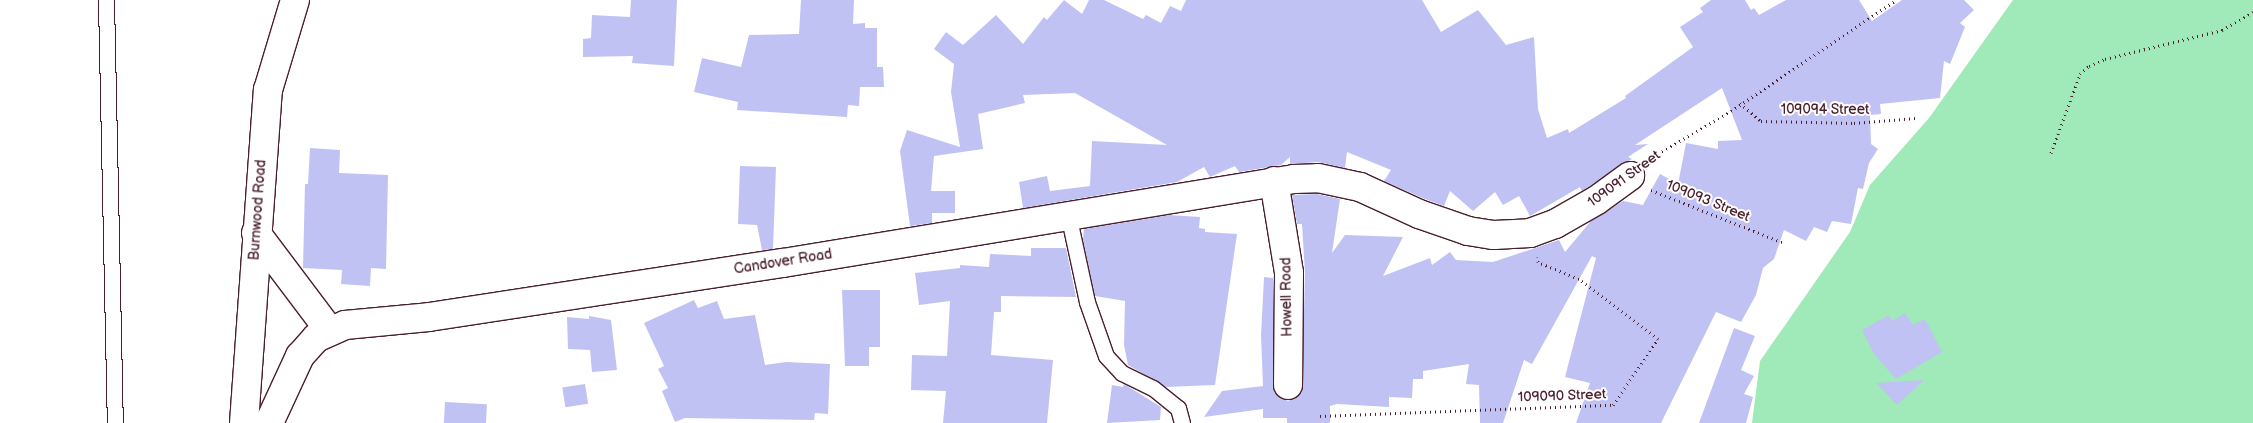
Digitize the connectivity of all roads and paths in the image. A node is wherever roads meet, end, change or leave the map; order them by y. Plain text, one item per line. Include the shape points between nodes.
1 (106, 0) edge
2 (295, 0) edge
3 (1896, 0) edge
4 (2253, 12) edge
5 (1740, 103) junction
6 (1916, 118) dead end
7 (2051, 153) dead end
8 (1630, 176) junction
9 (1274, 181) junction
10 (1235, 186) joint
11 (1068, 214) junction
12 (256, 233) junction
13 (1530, 233) junction
14 (1782, 242) dead end
15 (329, 330) junction
16 (1288, 385) dead end
17 (1320, 416) dead end
18 (115, 423) edge
19 (244, 423) edge
20 (269, 423) edge
21 (1182, 423) edge

1 - 18 lane
2 - 12 street, Burnwood Road via 268,90
3 - 5 path, 109091 Street
4 - 7 path via 2222,30 2105,59 2090,66 2080,74
5 - 6 path, 109094 Street via 1761,120 1854,123
5 - 8 path, 109091 Street via 1646,161
8 - 13 street, 109091 Street via 1589,205 1555,224
8 - 14 path, 109093 Street via 1653,191
9 - 10 street, 109091 Street
9 - 13 street, 109091 Street via 1318,178 1339,181 1468,231 1494,235
9 - 16 street, Howell Road via 1289,272
10 - 11 street, Candover Road
11 - 15 street, Candover Road via 783,263 429,317 345,325
11 - 21 lane via 1087,302 1106,356 1122,373 1153,388 1178,408
12 - 15 street
12 - 19 street, Burnwood Road
13 - 17 path, 109090 Street via 1538,262 1579,279 1658,339 1613,405
15 - 20 street, Candover Road via 316,338 300,356

